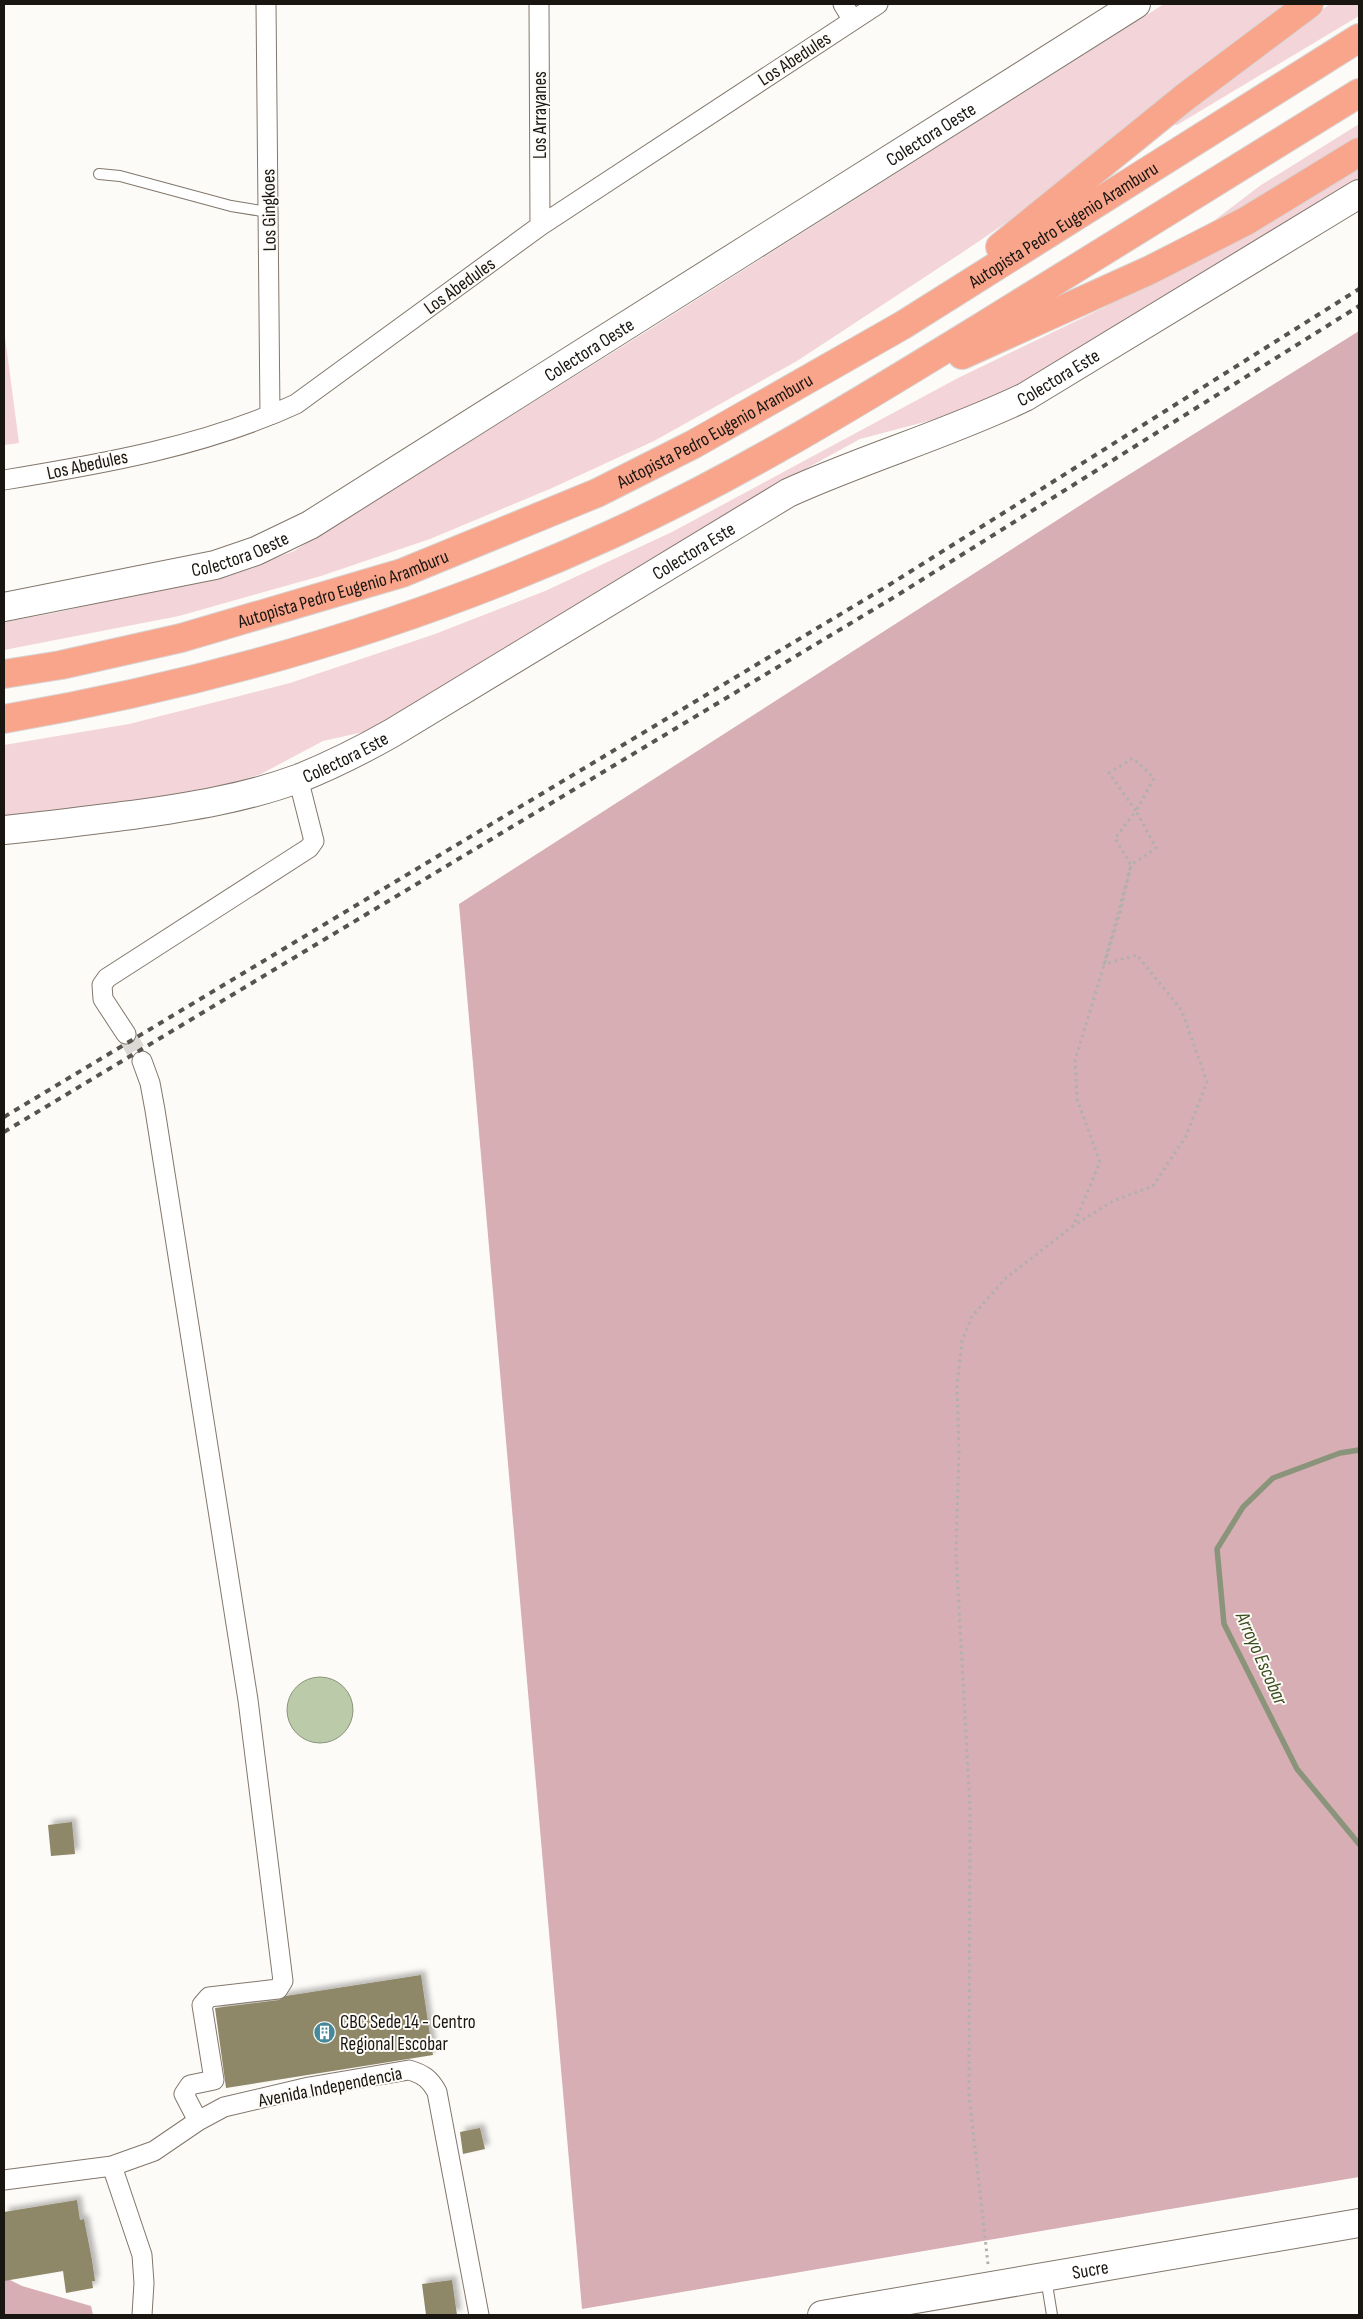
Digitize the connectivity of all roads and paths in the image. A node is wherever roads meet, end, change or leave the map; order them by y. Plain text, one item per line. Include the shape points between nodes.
1 (266, 4) edge
2 (539, 4) edge
3 (878, 4) edge
4 (1136, 4) edge
5 (1309, 4) edge
6 (848, 12) edge
7 (1359, 38) edge
8 (1359, 93) edge
9 (1359, 152) edge
10 (99, 174) dead end
11 (1359, 194) edge
12 (268, 212) junction
13 (540, 226) junction
14 (903, 325) junction
15 (858, 402) junction
16 (270, 415) junction
17 (4, 480) edge
18 (4, 607) edge
19 (4, 674) edge
20 (4, 719) edge
21 (298, 778) junction
22 (1136, 810) junction
23 (4, 830) edge
24 (1131, 865) junction
25 (1104, 964) junction
26 (126, 1034) tunnel mouth
27 (142, 1061) tunnel mouth
28 (1073, 1226) junction
29 (198, 2120) junction
30 (112, 2166) junction
31 (4, 2180) edge
32 (1359, 2223) edge
33 (1046, 2277) junction
34 (990, 2286) junction
35 (142, 2315) edge
36 (479, 2315) edge
37 (822, 2315) edge
38 (1052, 2315) edge

1 - 12 street, Los Gingkoes
2 - 13 street, Los Arrayanes
3 - 6 street, Los Abedules
4 - 18 street, Colectora Oeste via 310,525 256,551 215,565
5 - 14 highway via 1185,97
6 - 13 street, Los Abedules
7 - 14 highway, Autopista Pedro Eugenio Aramburu
8 - 15 highway
9 - 15 highway via 1246,221 1150,270
10 - 12 lane via 120,176 231,206
11 - 21 street, Colectora Este via 1024,397 991,414 840,469 788,493 392,733 346,758
12 - 16 street, Los Gingkoes
13 - 16 street, Los Abedules via 296,404
14 - 19 highway, Autopista Pedro Eugenio Aramburu via 694,444 597,493 402,573 181,638 62,665
15 - 20 highway via 738,471 612,534 418,613 190,680 98,702
16 - 17 street, Los Abedules via 173,447
21 - 23 street, Colectora Este via 241,796 188,807
21 - 26 street via 314,841 309,848 107,978 102,985 103,999
22 - 22 path via 1154,778 1133,758 1109,773
22 - 24 path via 1115,838
22 - 24 path via 1156,848
24 - 25 path
25 - 28 path via 1075,1060 1077,1099 1100,1162
25 - 28 path via 1137,955 1182,1011 1207,1082 1186,1136 1153,1186 1113,1201
27 - 29 street via 155,1110 246,1690 283,1981 278,1989 209,1997 202,2005 214,2080 190,2085 184,2094
28 - 34 path via 1006,1278 972,1316 962,1341 957,1386 956,1552 970,1808 969,2095
29 - 30 street, Avenida Independencia via 154,2151
29 - 36 street, Avenida Independencia via 224,2107 310,2087 409,2070 421,2073 438,2092
30 - 31 street, Avenida Independencia
30 - 35 street via 142,2255
32 - 33 street, Sucre
33 - 34 street, Sucre
33 - 38 lane
34 - 37 street, Sucre

